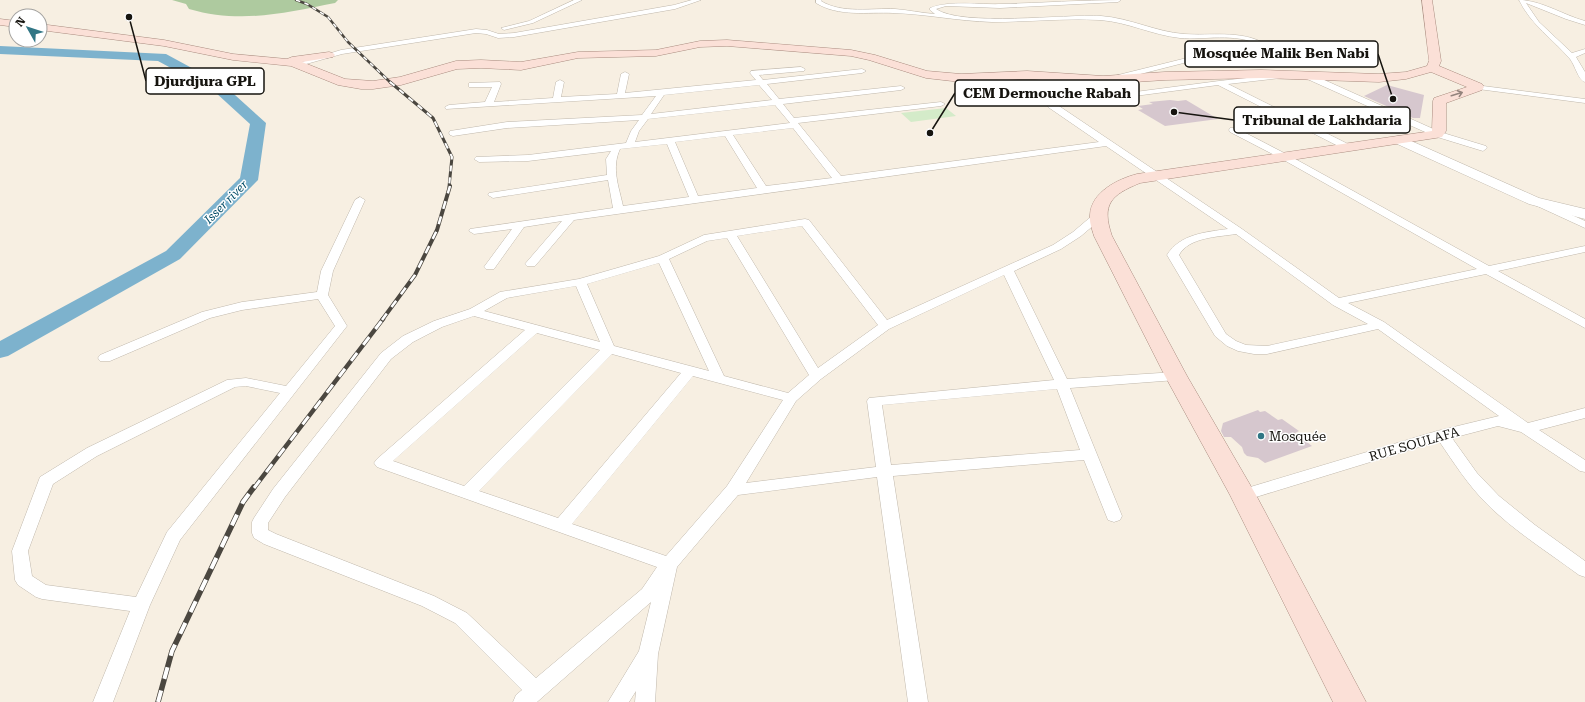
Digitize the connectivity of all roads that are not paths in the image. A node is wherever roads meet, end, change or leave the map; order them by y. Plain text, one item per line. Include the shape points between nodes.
1 (579, 0) edge
2 (698, 0) edge
3 (819, 0) edge
4 (1118, 0) edge
5 (1427, 0) edge
6 (1522, 0) edge
7 (1525, 0) edge
8 (947, 16) junction
9 (1585, 23) edge
10 (48, 27) edge
11 (484, 32) junction
12 (1223, 36) junction
13 (1251, 44) junction
14 (1262, 44) dead end
15 (1585, 51) edge
16 (331, 55) junction
17 (1571, 56) junction
18 (1585, 58) edge
19 (281, 61) junction
20 (299, 64) junction
21 (1432, 68) junction
22 (801, 69) dead end
23 (315, 70) junction
24 (862, 71) dead end
25 (625, 74) dead end
26 (1293, 75) junction
27 (1308, 76) junction
28 (1112, 79) junction
29 (1585, 80) edge
30 (560, 82) dead end
31 (761, 82) junction
32 (1219, 82) junction
33 (472, 85) dead end
34 (1478, 87) junction
35 (901, 88) dead end
36 (662, 93) junction
37 (621, 95) junction
38 (557, 99) junction
39 (1585, 101) edge
40 (778, 102) junction
41 (489, 103) junction
42 (941, 104) dead end
43 (449, 106) dead end
44 (646, 117) junction
45 (794, 123) junction
46 (1233, 130) dead end
47 (1090, 131) junction
48 (453, 133) dead end
49 (728, 134) junction
50 (1437, 134) junction
51 (670, 140) junction
52 (1400, 140) junction
53 (1108, 143) junction
54 (630, 145) junction
55 (617, 147) junction
56 (1348, 148) junction
57 (1483, 148) dead end
58 (1068, 149) junction
59 (1285, 157) junction
60 (479, 158) dead end
61 (1157, 176) junction
62 (612, 177) junction
63 (839, 180) junction
64 (763, 190) junction
65 (493, 195) dead end
66 (695, 199) junction
67 (360, 200) dead end
68 (1534, 201) junction
69 (619, 210) junction
70 (1585, 214) edge
71 (571, 217) junction
72 (1097, 217) junction
73 (521, 224) junction
74 (1585, 225) edge
75 (474, 231) dead end
76 (1238, 231) junction
77 (730, 234) junction
78 (1585, 249) edge
79 (663, 258) junction
80 (531, 264) dead end
81 (490, 268) dead end
82 (1007, 269) junction
83 (1488, 270) junction
84 (580, 282) junction
85 (322, 295) junction
86 (1336, 302) junction
87 (474, 312) junction
88 (1585, 324) edge
89 (1380, 325) junction
90 (885, 326) junction
91 (534, 328) junction
92 (609, 349) junction
93 (105, 358) dead end
94 (690, 371) junction
95 (816, 376) junction
96 (1176, 376) junction
97 (719, 379) junction
98 (1062, 384) junction
99 (290, 391) junction
100 (791, 398) junction
101 (1585, 413) edge
102 (1526, 429) junction
103 (1442, 436) junction
104 (1090, 454) junction
105 (1585, 467) edge
106 (885, 471) junction
107 (733, 490) junction
108 (467, 493) junction
109 (1243, 496) junction
110 (1114, 516) dead end
111 (561, 526) junction
112 (669, 564) junction
113 (1585, 570) edge
114 (141, 605) junction
115 (648, 654) junction
116 (536, 691) junction
117 (103, 702) edge
118 (523, 702) edge
119 (618, 702) edge
120 (645, 702) edge
121 (918, 702) edge
122 (1350, 702) edge

1 - 11 street via 525,24
2 - 11 street via 675,7 522,34 498,36
3 - 8 street via 822,5
4 - 8 street via 1000,6 946,4 932,9
5 - 21 main road via 1435,61
6 - 17 street via 1527,12 1539,26
7 - 9 street
8 - 12 street via 1021,20 1100,18 1124,21 1166,34
10 - 19 main road via 164,43 233,57
11 - 16 street
12 - 13 street
12 - 13 street via 1242,37
13 - 14 street
13 - 28 street
15 - 17 street
16 - 19 main road
16 - 20 street
16 - 23 main road
17 - 18 street
17 - 29 street
19 - 20 main road
20 - 23 main road
21 - 27 main road via 1392,78
21 - 34 main road
22 - 31 street via 754,73
23 - 28 main road via 342,82 373,85 401,81 456,65 522,66 578,55 656,53 700,44 727,43 851,53 926,74 961,78 1027,75
24 - 31 street
25 - 37 street
26 - 27 main road
26 - 28 main road via 1210,74
26 - 32 street
27 - 50 street
30 - 38 street
31 - 36 street
31 - 40 street
32 - 47 street via 1051,104
32 - 56 street
33 - 41 street via 497,84
34 - 39 street
50 -> 34 main road via 1439,101
35 - 40 street
36 - 37 street
36 - 44 street
37 - 38 street
38 - 41 street
40 - 44 street
40 - 45 street
41 - 43 street
42 - 45 street
44 - 48 street via 507,126
44 - 54 street via 635,131
45 - 49 street
45 - 63 street
46 - 59 street
47 - 53 street
47 - 58 street
49 - 51 street
49 - 64 street
50 - 52 main road
50 - 57 street
51 - 54 street
51 - 66 street
52 - 56 main road
52 - 68 main road
53 - 58 street
53 - 61 street
54 - 55 street
55 - 60 street via 528,158
55 - 62 street via 611,158
56 - 59 main road
58 - 63 street
59 - 61 main road
59 - 83 street
61 - 72 main road via 1122,184 1110,192 1101,202
61 - 76 street
62 - 65 street
62 - 69 street
63 - 64 street
64 - 66 street
66 - 69 street
67 - 85 street via 327,271
68 - 70 main road
68 - 74 street
69 - 71 street
71 - 73 street
71 - 80 street
72 - 82 street via 1057,247
72 - 96 main road via 1098,226
73 - 75 street
73 - 81 street
76 - 86 street
76 - 89 street via 1194,239 1181,244 1173,255 1221,336 1228,342 1255,351 1266,350
77 - 79 street via 704,238
77 - 90 street via 806,222
77 - 95 street
78 - 83 street
79 - 84 street
79 - 97 street
82 - 90 street
82 - 98 street
83 - 86 street
83 - 88 street
84 - 87 street via 504,296
84 - 92 street
85 - 93 street via 242,306 206,315
85 - 99 street via 341,326
86 - 89 street
87 - 91 street
87 - 116 street via 438,324 408,339 386,356 279,493 260,522 260,533 428,601 461,618
89 - 102 street
90 - 95 street
91 - 92 street
91 - 108 street via 382,463
92 - 94 street
92 - 108 street
94 - 97 street
94 - 111 street
95 - 100 street
96 - 98 street
96 - 109 main road
97 - 100 street
98 - 104 street
98 - 106 street via 874,401
99 - 114 street via 173,537
99 - 114 street via 246,382 232,382 92,452 46,481 20,551 24,580 42,592
100 - 107 street
101 - 102 street
102 - 103 street, RUE SOULAFA via 1498,420
102 - 105 street
103 - 109 street, RUE SOULAFA
103 - 113 street via 1472,477 1493,500
104 - 106 street
104 - 110 street
106 - 107 street
106 - 121 street
107 - 112 street
108 - 111 street
109 - 122 main road
111 - 112 street
112 - 115 street
112 - 116 street via 648,594
114 - 117 street
115 - 119 street
115 - 120 street
116 - 118 street

